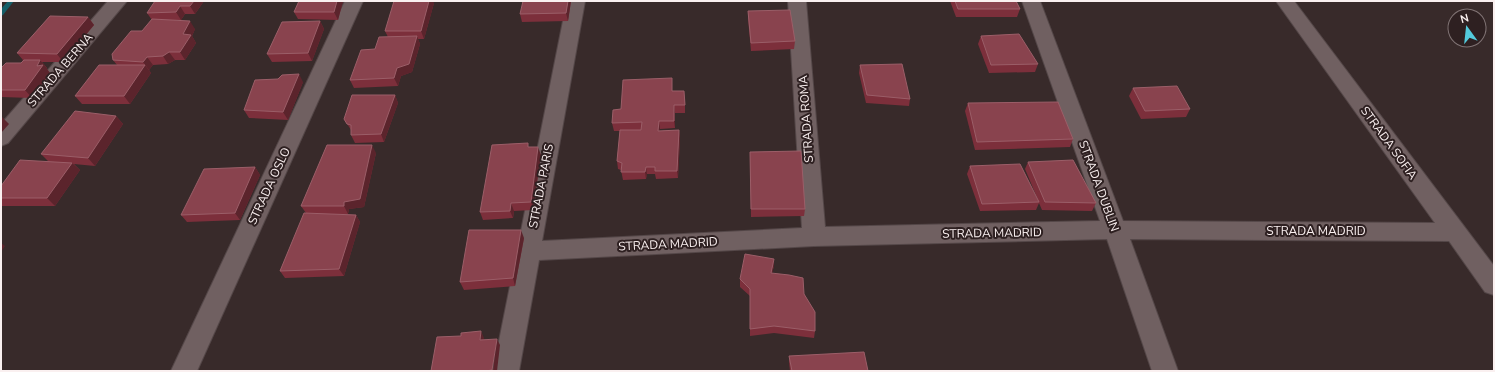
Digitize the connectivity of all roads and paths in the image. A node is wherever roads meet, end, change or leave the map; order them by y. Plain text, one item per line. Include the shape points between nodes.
1 (118, 1) edge
2 (354, 1) edge
3 (576, 1) edge
4 (797, 1) edge
5 (1032, 1) edge
6 (1285, 1) edge
7 (1, 138) edge
8 (1115, 230) junction
9 (1455, 232) junction
10 (814, 237) junction
11 (529, 251) junction
12 (1494, 285) edge
13 (184, 371) edge
14 (506, 371) edge
15 (1165, 371) edge

1 - 7 street, STRADA BERNA
2 - 13 street, STRADA OSLO
3 - 11 street, STRADA PARIS
4 - 10 street, STRADA ROMA
5 - 8 street, STRADA DUBLIN
6 - 9 street, STRADA SOFIA
8 - 9 street, STRADA MADRID
8 - 10 street, STRADA MADRID
8 - 15 street, STRADA DUBLIN
9 - 12 street, STRADA SOFIA
10 - 11 street, STRADA MADRID
11 - 14 street, STRADA PARIS

